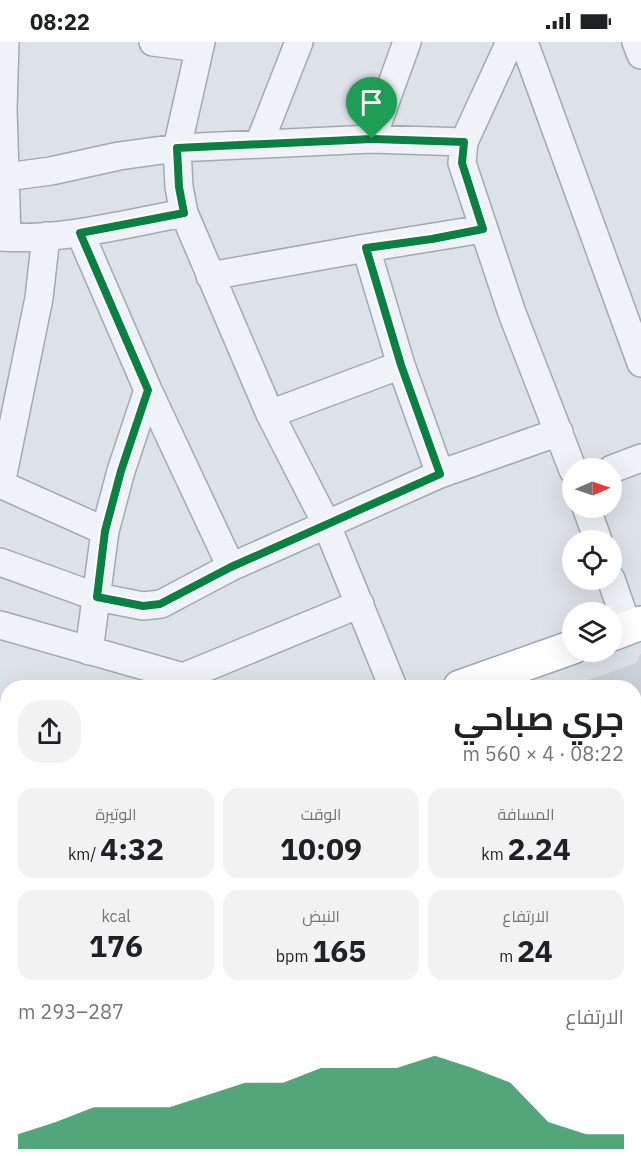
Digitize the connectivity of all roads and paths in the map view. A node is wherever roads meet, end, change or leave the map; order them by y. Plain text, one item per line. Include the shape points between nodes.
1 (5, 42) edge
2 (153, 42) edge
3 (299, 42) edge
4 (407, 42) edge
5 (510, 42) edge
6 (524, 42) edge
7 (636, 42) edge
8 (200, 45) edge
9 (641, 54) edge
10 (372, 139) junction
11 (464, 142) junction
12 (259, 144) junction
13 (177, 148) junction
14 (6, 177) junction
15 (184, 213) junction
16 (483, 229) junction
17 (80, 233) junction
18 (46, 236) junction
19 (3, 237) edge
20 (366, 248) junction
21 (210, 276) junction
22 (641, 363) edge
23 (401, 365) junction
24 (148, 390) junction
25 (270, 414) junction
26 (559, 432) junction
27 (569, 458) edge
28 (641, 458) edge
29 (622, 465) edge
30 (440, 474) junction
31 (0, 484) edge
32 (326, 523) junction
33 (105, 531) junction
34 (0, 562) edge
35 (231, 567) junction
36 (615, 590) edge
37 (97, 597) junction
38 (360, 604) junction
39 (0, 625) edge
40 (627, 629) edge
41 (89, 651) junction
42 (562, 651) edge
43 (183, 680) edge
44 (194, 680) edge
45 (390, 680) edge
46 (480, 680) edge

1 - 14 street
2 - 8 street
3 - 12 street
4 - 10 street
5 - 11 street
6 - 22 street
7 - 9 street
8 - 13 street
10 - 11 street
10 - 12 street
11 - 16 street via 462,163
12 - 13 street
13 - 14 street
13 - 15 street
14 - 19 street
15 - 17 street
15 - 21 street
16 - 20 street
16 - 26 street
17 - 18 street
17 - 24 street
18 - 19 street
18 - 31 street via 39,298
20 - 21 street
20 - 23 street
21 - 25 street
23 - 25 street
23 - 30 street
24 - 33 street
24 - 35 street
25 - 32 street
26 - 27 street
26 - 30 street
28 - 29 street
30 - 32 street
31 - 33 street
32 - 35 street
32 - 38 street
33 - 37 street
34 - 37 street
35 - 37 street via 160,604 143,606
36 - 40 street
37 - 41 street
38 - 44 street
38 - 45 street
39 - 41 street
41 - 43 street
42 - 46 main road

